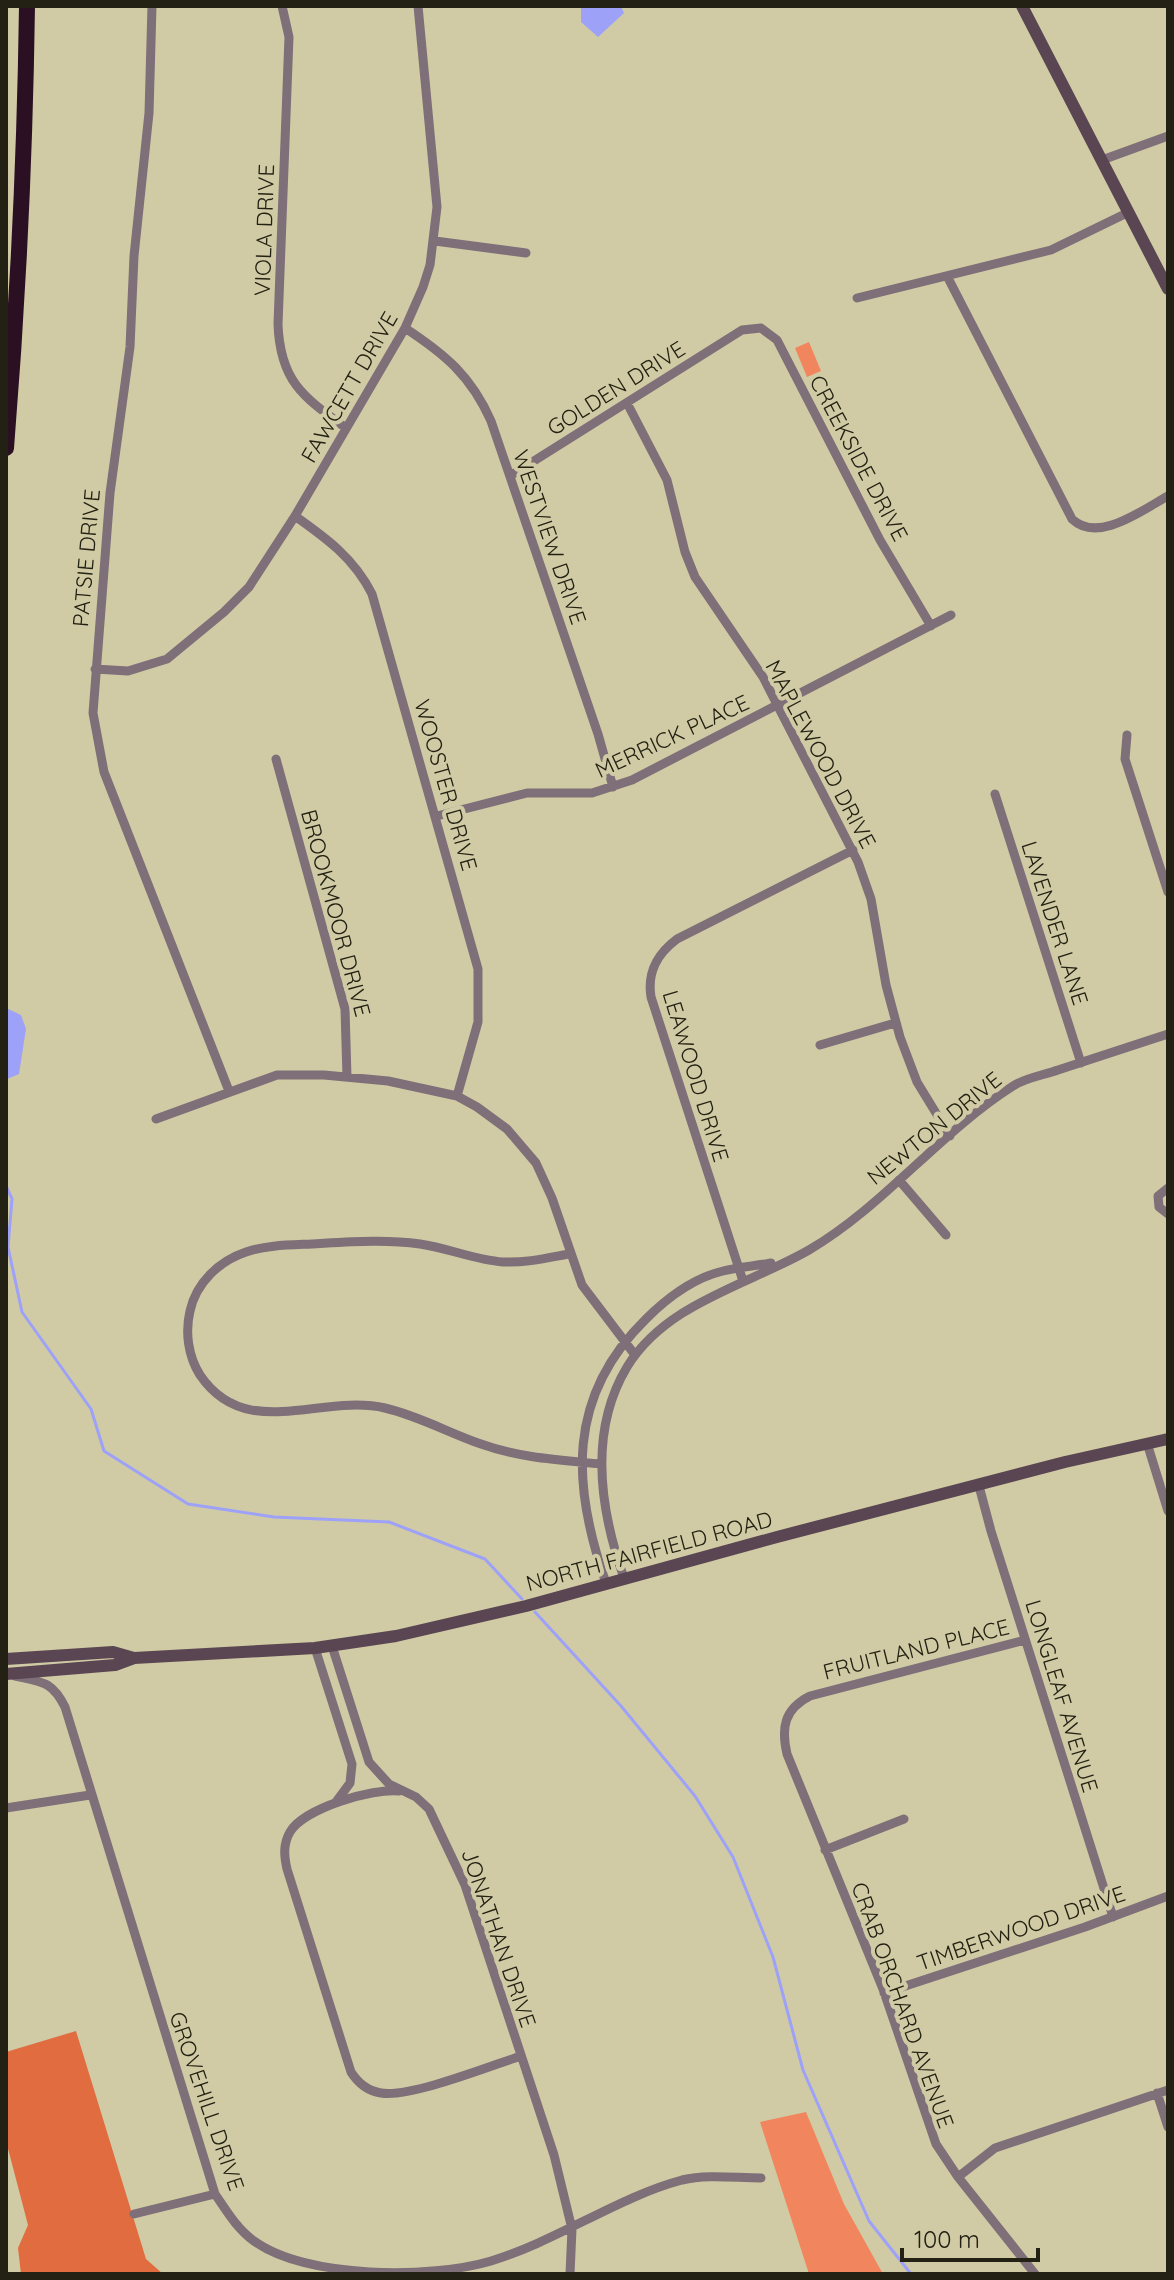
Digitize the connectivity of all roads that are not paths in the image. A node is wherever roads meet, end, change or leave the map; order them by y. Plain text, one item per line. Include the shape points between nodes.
1 (27, 6) edge
2 (152, 6) edge
3 (282, 6) edge
4 (418, 6) edge
5 (1022, 6) edge
6 (1168, 136) edge
7 (1102, 160) junction
8 (1129, 212) junction
9 (435, 241) junction
10 (526, 253) dead end
11 (947, 276) junction
12 (1168, 289) edge
13 (857, 298) dead end
14 (405, 328) junction
15 (742, 330) joint
16 (627, 403) junction
17 (346, 428) junction
18 (6, 448) edge
19 (510, 476) junction
20 (1168, 496) edge
21 (295, 516) junction
22 (951, 615) dead end
23 (931, 626) junction
24 (95, 669) junction
25 (779, 705) junction
26 (1127, 735) dead end
27 (276, 759) dead end
28 (613, 787) junction
29 (995, 794) dead end
30 (437, 816) junction
31 (853, 850) junction
32 (1168, 892) edge
33 (895, 1023) junction
34 (1168, 1034) edge
35 (820, 1045) dead end
36 (1081, 1063) junction
37 (347, 1077) junction
38 (229, 1091) junction
39 (457, 1096) junction
40 (156, 1119) dead end
41 (950, 1136) junction
42 (899, 1180) junction
43 (1168, 1188) edge
44 (1168, 1214) edge
45 (946, 1235) dead end
46 (569, 1254) junction
47 (782, 1262) junction
48 (738, 1269) junction
49 (743, 1281) junction
50 (624, 1342) junction
51 (635, 1355) junction
52 (1168, 1439) edge
53 (1147, 1443) junction
54 (581, 1462) junction
55 (600, 1464) junction
56 (979, 1486) junction
57 (1168, 1511) edge
58 (624, 1578) junction
59 (606, 1583) junction
60 (1025, 1640) junction
61 (332, 1646) junction
62 (315, 1648) junction
63 (134, 1658) junction
64 (6, 1659) edge
65 (7, 1674) edge
66 (784, 1726) joint
67 (403, 1792) junction
68 (90, 1795) junction
69 (330, 1806) junction
70 (6, 1808) edge
71 (904, 1819) dead end
72 (825, 1850) junction
73 (1168, 1896) edge
74 (1113, 1917) junction
75 (884, 1993) junction
76 (521, 2056) junction
77 (1168, 2090) edge
78 (1157, 2093) junction
79 (1168, 2127) edge
80 (958, 2177) junction
81 (761, 2178) dead end
82 (215, 2194) junction
83 (134, 2214) dead end
84 (572, 2229) junction
85 (356, 2273) edge
86 (570, 2274) edge
87 (1035, 2274) edge

1 - 18 highway via 18,304
2 - 24 street, PATSIE DRIVE via 130,347 110,493
3 - 17 street, VIOLA DRIVE via 289,37 280,349 298,389
4 - 9 street, FAWCETT DRIVE via 435,174
5 - 7 main road
6 - 7 street
7 - 8 main road
8 - 11 street via 1051,250
8 - 12 main road
9 - 10 street
9 - 14 street, FAWCETT DRIVE
11 - 13 street
11 - 20 street via 1077,524 1108,527
14 - 17 street, FAWCETT DRIVE
14 - 19 street, WESTVIEW DRIVE via 452,363 478,394
15 - 16 street, GOLDEN DRIVE
15 - 23 street, CREEKSIDE DRIVE via 761,328 777,340 880,540
16 - 19 street, GOLDEN DRIVE
16 - 25 street, MAPLEWOOD DRIVE via 667,480 695,577
17 - 21 street, FAWCETT DRIVE
19 - 28 street, WESTVIEW DRIVE
21 - 24 street, FAWCETT DRIVE via 249,587 176,654 143,668
21 - 30 street, WOOSTER DRIVE via 344,554 372,594
22 - 23 street, MERRICK PLACE
23 - 25 street, MERRICK PLACE
24 - 38 street, PATSIE DRIVE via 93,713 104,772
25 - 28 street, MERRICK PLACE
25 - 31 street, MAPLEWOOD DRIVE
26 - 32 street via 1125,759
27 - 37 street, BROOKMOOR DRIVE via 345,1009
28 - 30 street, MERRICK PLACE via 592,793 527,793
29 - 36 street, LAVENDER LANE
30 - 39 street, WOOSTER DRIVE via 479,985 476,1031
31 - 33 street, MAPLEWOOD DRIVE via 871,899
31 - 48 street, LEAWOOD DRIVE via 677,939 652,970 651,997
33 - 35 street
33 - 41 street, MAPLEWOOD DRIVE via 917,1082
34 - 36 street, NEWTON DRIVE
36 - 41 street, NEWTON DRIVE via 1015,1084
37 - 38 street via 277,1075
37 - 39 street
38 - 40 street
39 - 46 street via 507,1129 529,1154 545,1180
41 - 42 street, NEWTON DRIVE
42 - 45 street
42 - 47 street, NEWTON DRIVE via 851,1221
43 - 44 street via 1158,1196 1159,1207
46 - 50 street via 582,1285
46 - 54 street via 503,1262 417,1244 366,1241 254,1249 224,1262 203,1283 190,1309 188,1341 193,1363 207,1384 221,1398 252,1411 369,1405 508,1453
47 - 48 street, NEWTON DRIVE
47 - 49 street, NEWTON DRIVE
48 - 49 street, LEAWOOD DRIVE
48 - 50 street, NEWTON DRIVE via 677,1293
49 - 51 street, NEWTON DRIVE via 682,1314
50 - 51 street
50 - 54 street, NEWTON DRIVE via 593,1399
51 - 55 street, NEWTON DRIVE via 613,1398
52 - 53 main road, NORTH FAIRFIELD ROAD
53 - 56 main road, NORTH FAIRFIELD ROAD
53 - 57 street
54 - 55 street
54 - 59 street, NEWTON DRIVE via 589,1528
55 - 58 street, NEWTON DRIVE via 610,1534
56 - 58 main road, NORTH FAIRFIELD ROAD
56 - 60 street, LONGLEAF AVENUE
58 - 59 main road, NORTH FAIRFIELD ROAD
59 - 61 main road, NORTH FAIRFIELD ROAD via 435,1628
60 - 66 street, FRUITLAND PLACE via 810,1696 794,1706
60 - 74 street, LONGLEAF AVENUE
61 - 62 main road, NORTH FAIRFIELD ROAD
61 - 67 street, JONATHAN DRIVE via 369,1762
62 - 63 main road, NORTH FAIRFIELD ROAD
62 - 69 street via 352,1764 347,1788
63 - 64 main road, NORTH FAIRFIELD ROAD via 113,1652
63 - 65 main road, NORTH FAIRFIELD ROAD via 115,1665
65 - 68 street, GROVEHILL DRIVE via 46,1683 57,1691
66 - 72 street, CRAB ORCHARD AVENUE via 787,1754
67 - 69 street via 379,1791
67 - 76 street, JONATHAN DRIVE via 426,1805 446,1841 477,1917
68 - 70 street
68 - 82 street, GROVEHILL DRIVE
69 - 76 street via 295,1826 284,1857 354,2077 373,2091 398,2093
71 - 72 street
72 - 75 street, CRAB ORCHARD AVENUE
73 - 74 street, TIMBERWOOD DRIVE
74 - 75 street, TIMBERWOOD DRIVE
75 - 80 street, CRAB ORCHARD AVENUE via 929,2130
76 - 84 street, JONATHAN DRIVE
77 - 78 street
78 - 79 street
78 - 80 street via 995,2148
80 - 87 street, CRAB ORCHARD AVENUE
81 - 84 street, GROVEHILL DRIVE via 682,2180
82 - 83 street
82 - 85 street, GROVEHILL DRIVE via 254,2241 307,2262
84 - 85 street, GROVEHILL DRIVE via 491,2261 421,2273
84 - 86 street, JONATHAN DRIVE

